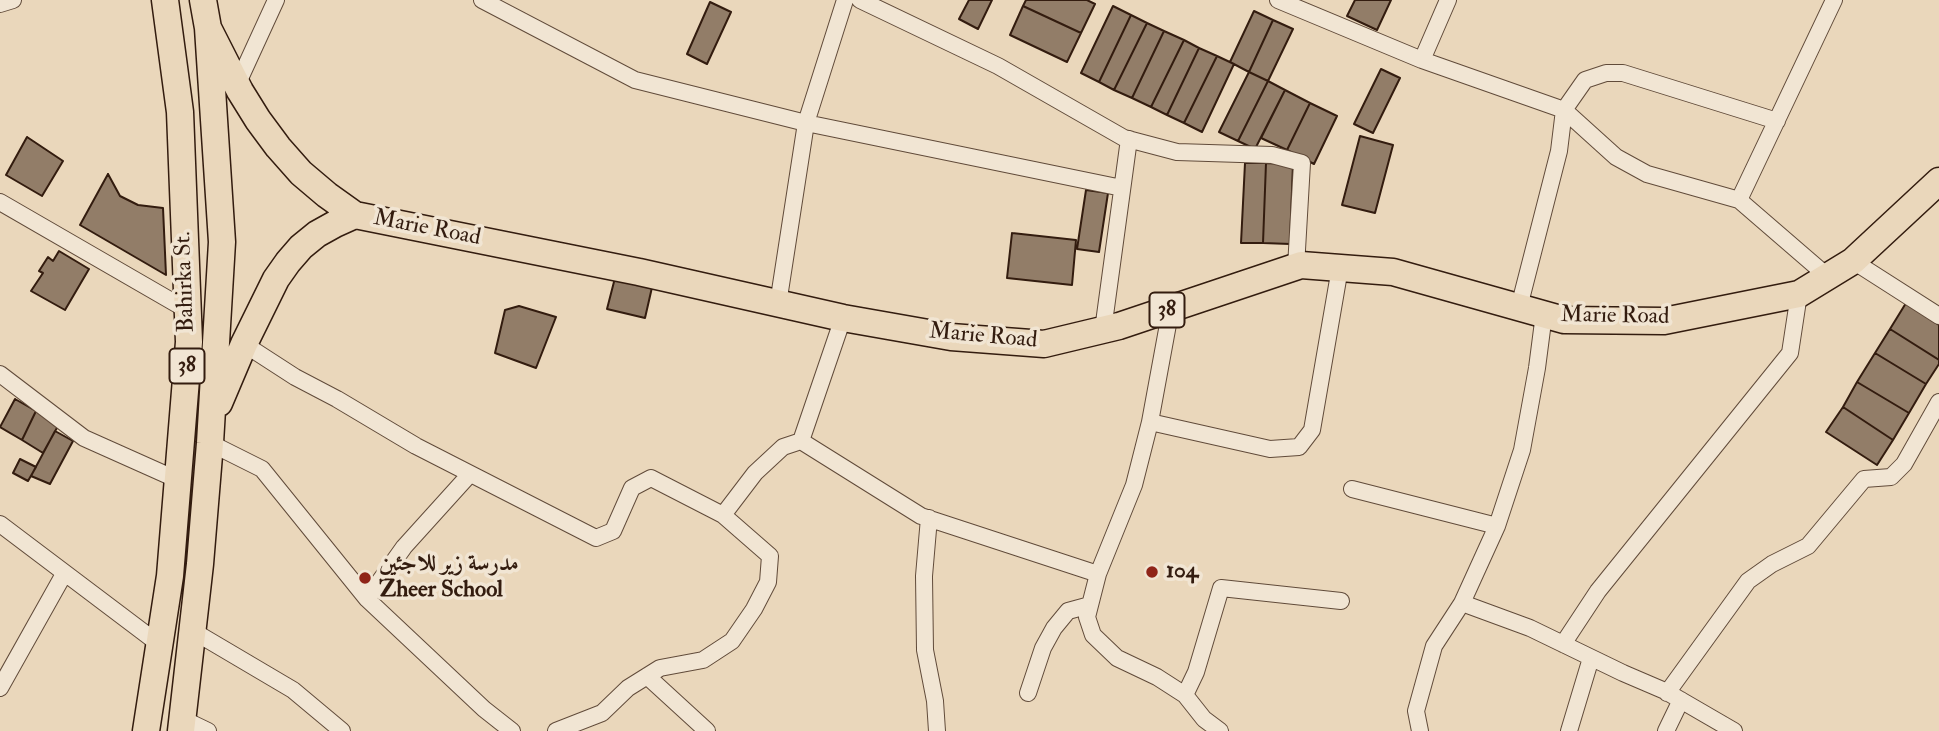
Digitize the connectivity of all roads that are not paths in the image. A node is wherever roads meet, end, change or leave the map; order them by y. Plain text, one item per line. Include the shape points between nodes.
1 (12, 0) edge
2 (165, 0) edge
3 (203, 0) edge
4 (276, 0) edge
5 (482, 0) edge
6 (845, 0) edge
7 (859, 0) edge
8 (1278, 0) edge
9 (1448, 0) edge
10 (1834, 0) edge
11 (0, 4) edge
12 (208, 28) junction
13 (1422, 60) junction
14 (237, 85) junction
15 (1564, 110) junction
16 (1777, 121) junction
17 (806, 123) junction
18 (1129, 139) junction
19 (1939, 181) edge
20 (1122, 188) junction
21 (1739, 200) junction
22 (0, 202) edge
23 (355, 215) junction
24 (1853, 261) junction
25 (1296, 267) junction
26 (1340, 268) junction
27 (1828, 276) junction
28 (1799, 294) junction
29 (778, 304) junction
30 (1171, 308) junction
31 (187, 310) junction
32 (1531, 310) junction
33 (1939, 316) edge
34 (843, 318) junction
35 (1103, 330) junction
36 (244, 344) junction
37 (0, 374) edge
38 (1939, 402) edge
39 (1150, 422) junction
40 (211, 432) junction
41 (801, 441) junction
42 (470, 474) junction
43 (178, 480) junction
44 (1352, 489) dead end
45 (723, 515) junction
46 (929, 518) junction
47 (0, 524) edge
48 (1497, 526) junction
49 (64, 574) junction
50 (1098, 574) junction
51 (367, 599) junction
52 (1341, 601) dead end
53 (1462, 603) junction
54 (1090, 605) junction
55 (193, 631) junction
56 (159, 644) junction
57 (1563, 644) junction
58 (1591, 658) junction
59 (647, 676) junction
60 (0, 688) edge
61 (1028, 693) dead end
62 (1185, 695) junction
63 (1674, 696) junction
64 (182, 725) edge
65 (146, 731) edge
66 (208, 731) edge
67 (342, 731) edge
68 (512, 731) edge
69 (556, 731) edge
70 (707, 731) edge
71 (937, 731) edge
72 (1220, 731) edge
73 (1420, 731) edge
74 (1569, 731) edge
75 (1666, 731) edge
76 (1734, 731) edge

1 - 11 street
2 - 31 main road, Bahirka St. / 38 via 180,112
3 - 12 main road, Bahirka St. / 38
4 - 14 street
5 - 17 street via 635,80
6 - 17 street
7 - 18 street via 998,66
8 - 13 street
9 - 13 street
10 - 16 street
12 - 14 main road, 38
12 - 40 main road, Bahirka St. / 38 via 222,242
13 - 15 street
14 - 23 main road, 38 via 278,147 302,173
15 - 16 street via 1585,80 1623,73
15 - 21 street via 1616,157 1647,174
15 - 32 street
16 - 21 street
17 - 20 street
17 - 29 street
18 - 20 street
18 - 25 street via 1177,152 1272,155 1302,163
19 - 24 main road, Marie Road / 38
20 - 35 street
21 - 27 street
22 - 31 street
23 - 29 main road, Marie Road / 38
23 - 36 main road, 38 via 317,234 288,262
24 - 27 main road, Marie Road / 38
24 - 33 street
25 - 26 main road, Marie Road / 38
25 - 30 main road, Marie Road / 38
26 - 32 main road, Marie Road / 38 via 1393,272
26 - 39 street via 1312,430 1299,447 1270,449
27 - 28 main road, Marie Road / 38
28 - 32 main road, Marie Road / 38 via 1664,321 1564,320
28 - 57 street via 1790,353 1598,591
29 - 34 main road, Marie Road / 38
30 - 35 main road, Marie Road / 38
30 - 39 street
31 - 43 main road, Bahirka St. / 38
32 - 48 street via 1536,368 1522,450
34 - 35 main road, Marie Road / 38 via 951,337 1044,344
34 - 41 street
36 - 40 main road, 38
36 - 42 street
37 - 43 street via 84,438
38 - 63 street via 1904,464 1891,477 1864,479 1808,546 1748,581
39 - 50 street via 1134,485
40 - 51 street via 262,469
40 - 55 main road, Bahirka St. / 38
41 - 45 street via 783,447 755,473
41 - 46 street
42 - 45 street via 596,538 613,531 632,488 651,478
42 - 51 street via 404,547
43 - 56 main road, Bahirka St. / 38
44 - 48 street
45 - 59 street via 770,556 768,582 732,641 703,660 660,668
46 - 50 street
46 - 71 street via 925,650
47 - 49 street
48 - 53 street
49 - 56 street
49 - 60 street
50 - 54 street
51 - 68 street
52 - 62 street via 1221,588
53 - 57 street
53 - 73 street via 1434,646 1416,711
54 - 61 street via 1068,611 1054,628
54 - 62 street via 1087,617 1093,635 1117,658
55 - 64 main road, Bahirka St. / 38
55 - 67 street via 293,690
56 - 65 main road, Bahirka St. / 38
57 - 58 street
58 - 63 street
58 - 74 street
59 - 69 street via 602,713
59 - 70 street
62 - 72 street
63 - 75 street
63 - 76 street
64 - 66 street

